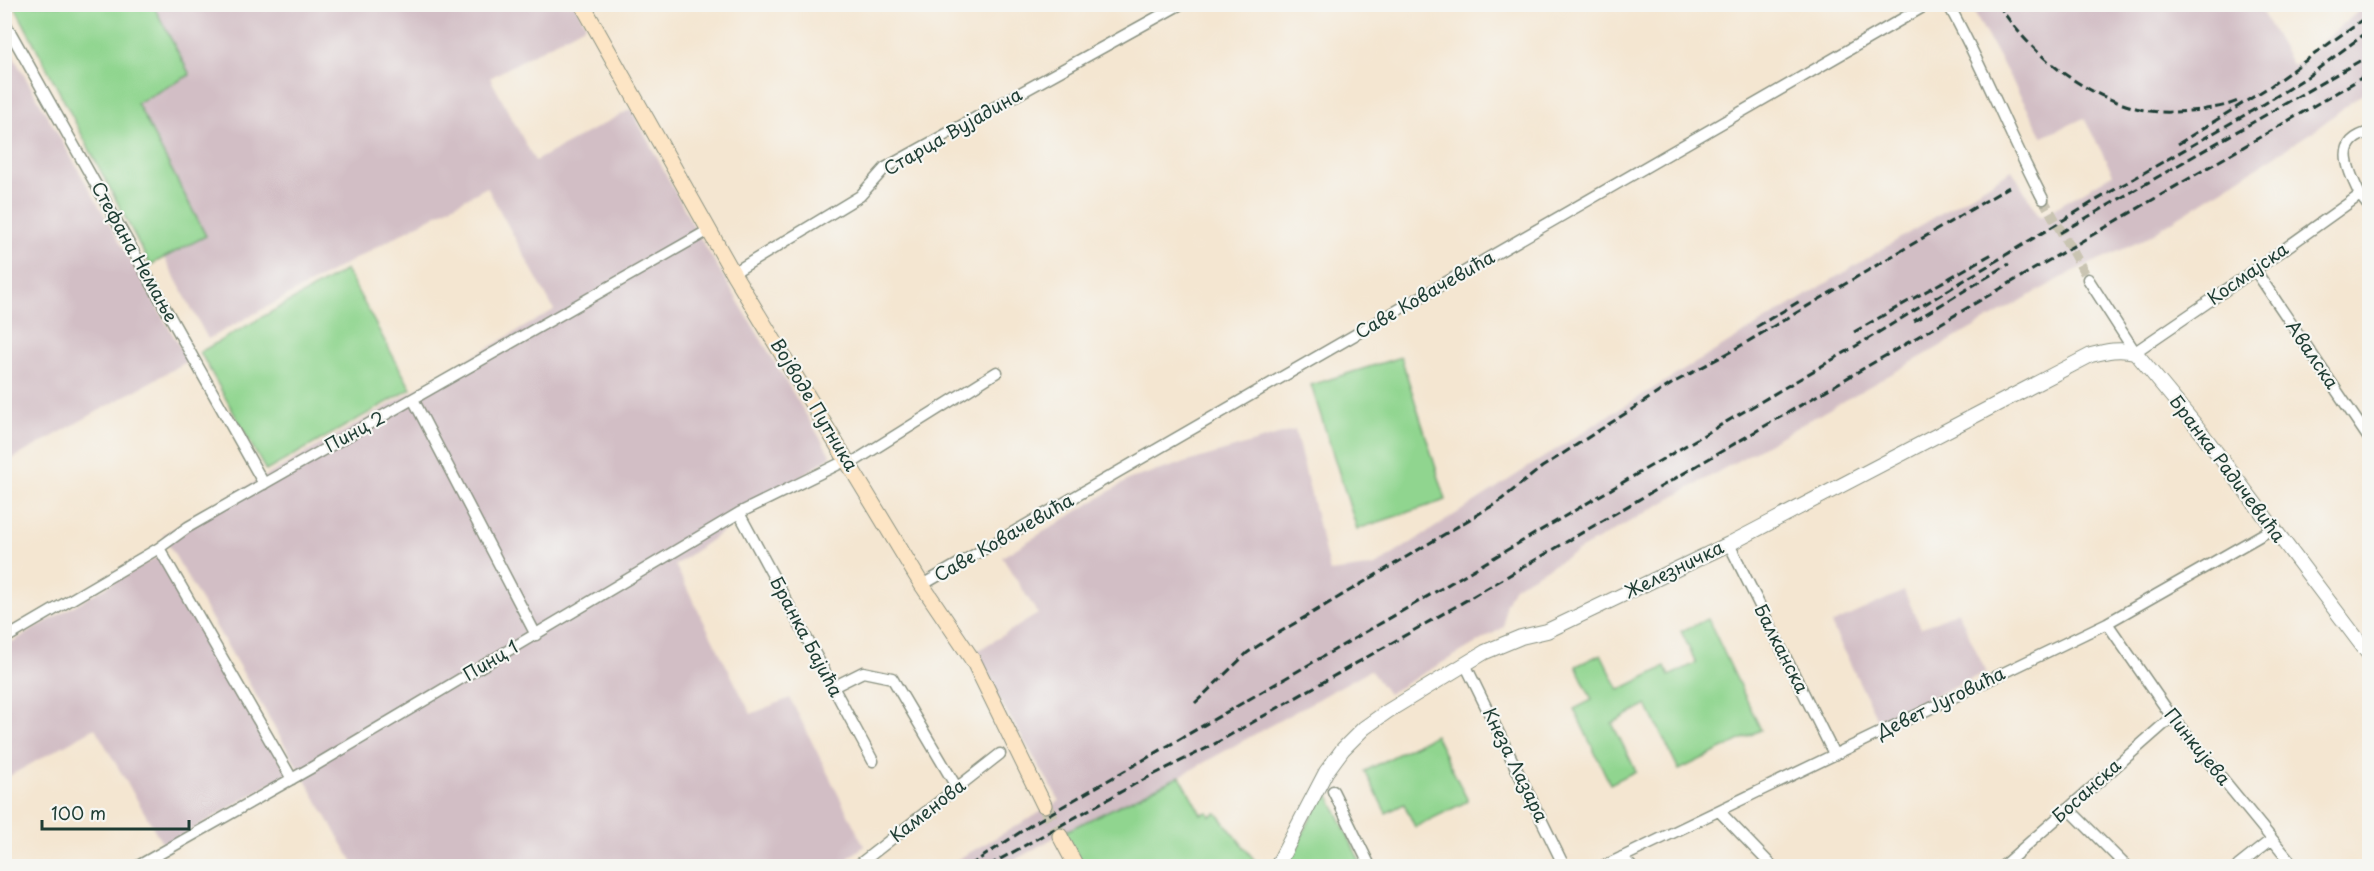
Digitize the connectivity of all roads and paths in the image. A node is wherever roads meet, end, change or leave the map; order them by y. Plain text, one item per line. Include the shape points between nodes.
1 (582, 4) edge
2 (1181, 4) edge
3 (1928, 4) edge
4 (1948, 4) edge
5 (4, 21) edge
6 (2370, 132) edge
7 (2360, 195) junction
8 (2043, 199) tunnel mouth
9 (2370, 208) edge
10 (709, 230) junction
11 (2255, 270) junction
12 (733, 273) junction
13 (2088, 279) tunnel mouth
14 (2135, 352) junction
15 (997, 372) dead end
16 (413, 399) junction
17 (2370, 440) edge
18 (848, 462) junction
19 (264, 484) junction
20 (739, 513) junction
21 (2272, 529) junction
22 (1729, 544) junction
23 (159, 548) junction
24 (922, 585) junction
25 (2107, 622) junction
26 (536, 634) junction
27 (4, 639) edge
28 (2367, 648) edge
29 (1465, 664) junction
30 (833, 687) junction
31 (2172, 717) junction
32 (1000, 754) dead end
33 (1834, 754) junction
34 (873, 761) dead end
35 (292, 779) junction
36 (957, 788) junction
37 (1333, 791) dead end
38 (1044, 805) tunnel mouth
39 (2068, 808) junction
40 (1719, 811) junction
41 (1060, 836) tunnel mouth
42 (2272, 839) junction
43 (1622, 857) junction
44 (138, 867) edge
45 (857, 867) edge
46 (1076, 867) edge
47 (1277, 867) edge
48 (1370, 867) edge
49 (1564, 867) edge
50 (1604, 867) edge
51 (1631, 867) edge
52 (1772, 867) edge
53 (2003, 867) edge
54 (2126, 867) edge
55 (2238, 867) edge
56 (2294, 867) edge

1 - 10 main road, Војводе Путника
2 - 12 street, Старца Вујадина via 885,168 860,195
3 - 24 street, Саве Ковачевића
4 - 8 street
5 - 19 street, Стефана Немање
6 - 7 street via 2357,137 2347,150 2348,168
7 - 9 street
7 - 11 street, Космајска
10 - 12 main road, Војводе Путника
10 - 16 street, Пинц 2
11 - 14 street, Космајска
11 - 17 street, Авалска
12 - 18 main road, Војводе Путника
13 - 14 street, Бранка Радичевића
14 - 21 street, Бранка Радичевића via 2198,428
14 - 22 street, Железничка via 2122,349 2091,356
15 - 18 street, Пинц 1
16 - 19 street, Пинц 2
16 - 26 street
18 - 20 street, Пинц 1
18 - 24 main road, Војводе Путника
19 - 23 street, Пинц 2
20 - 26 street, Пинц 1
20 - 30 street, Бранка Бајића
21 - 25 street, Девет Југовића
21 - 28 street, Бранка Радичевића
22 - 29 street, Железничка via 1547,631 1521,637
22 - 33 street, Балканска
23 - 27 street, Пинц 2
23 - 35 street
24 - 38 main road, Војводе Путника via 974,662
25 - 31 street, Пинкијева
25 - 33 street, Девет Југовића
26 - 35 street, Пинц 1
29 - 47 street, Железничка via 1388,711 1343,749 1326,772
29 - 49 street, Кнеза Лазара
30 - 34 street, Бранка Бајића
30 - 36 street via 863,672 892,678
31 - 39 street, Босанска
31 - 42 street, Пинкијева
32 - 36 street, Каменова
33 - 40 street, Девет Југовића
35 - 44 street, Пинц 1
36 - 45 street, Каменова
37 - 48 street
39 - 53 street, Босанска
39 - 54 street
40 - 43 street, Девет Југовића
40 - 52 street
41 - 46 main road
42 - 55 street
42 - 56 street, Пинкијева
43 - 50 street, Девет Југовића
43 - 51 street

